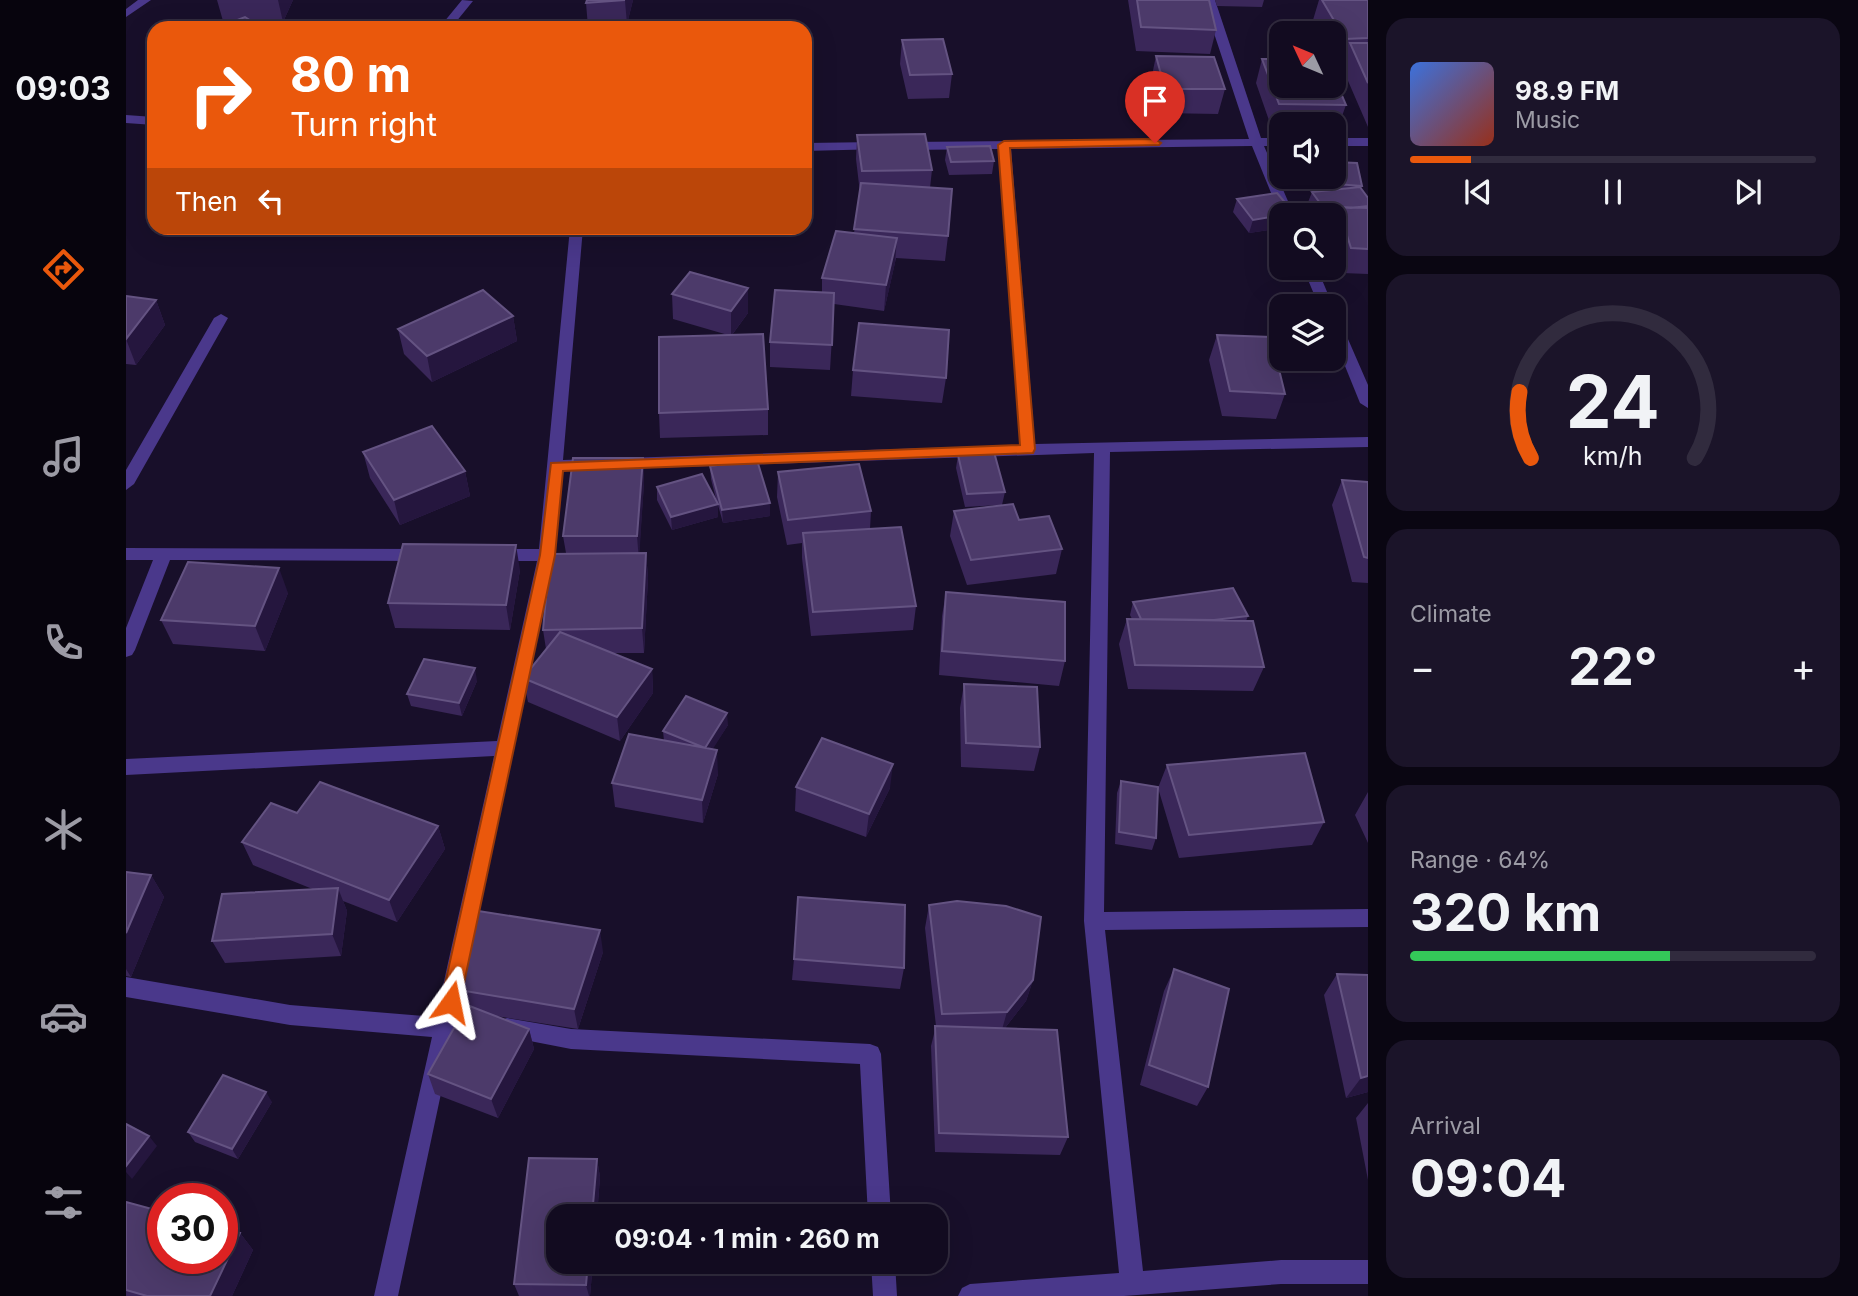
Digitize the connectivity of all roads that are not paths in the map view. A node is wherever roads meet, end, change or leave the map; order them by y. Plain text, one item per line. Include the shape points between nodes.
1 (145, 0) edge
2 (1209, 0) edge
3 (467, 1) edge
4 (126, 14) edge
5 (451, 21) edge
6 (126, 119) edge
7 (147, 120) edge
8 (1256, 141) junction
9 (1269, 142) edge
10 (1346, 142) edge
11 (1368, 142) edge
12 (1004, 145) junction
13 (812, 147) edge
14 (1282, 203) edge
15 (575, 235) edge
16 (221, 318) dead end
17 (1346, 351) edge
18 (1368, 403) edge
19 (1368, 442) edge
20 (1102, 447) junction
21 (1028, 449) junction
22 (556, 466) junction
23 (126, 484) edge
24 (126, 554) edge
25 (164, 554) junction
26 (438, 555) edge
27 (479, 555) edge
28 (547, 555) junction
29 (126, 650) edge
30 (507, 748) junction
31 (126, 767) edge
32 (1368, 918) edge
33 (1094, 921) junction
34 (126, 987) edge
35 (445, 1028) junction
36 (879, 1204) edge
37 (1368, 1272) edge
38 (884, 1274) edge
39 (1132, 1283) junction
40 (386, 1296) edge
41 (885, 1296) edge
42 (970, 1296) edge

1 - 4 street
2 - 8 street
3 - 5 street
6 - 7 street
8 - 9 street
8 - 12 street
8 - 14 street
10 - 11 street
12 - 13 street
12 - 21 street
15 - 22 street
16 - 23 street
17 - 18 street
19 - 20 street
20 - 21 street
20 - 33 street
21 - 22 street
22 - 28 street
24 - 25 street
25 - 26 street
25 - 29 street
27 - 28 street
28 - 30 street
30 - 31 street
30 - 35 street
32 - 33 street
33 - 39 street
34 - 35 street via 290,1015
35 - 36 street via 482,1023 571,1039 870,1054
35 - 40 street
37 - 39 street via 1281,1272
38 - 41 street
39 - 42 street

